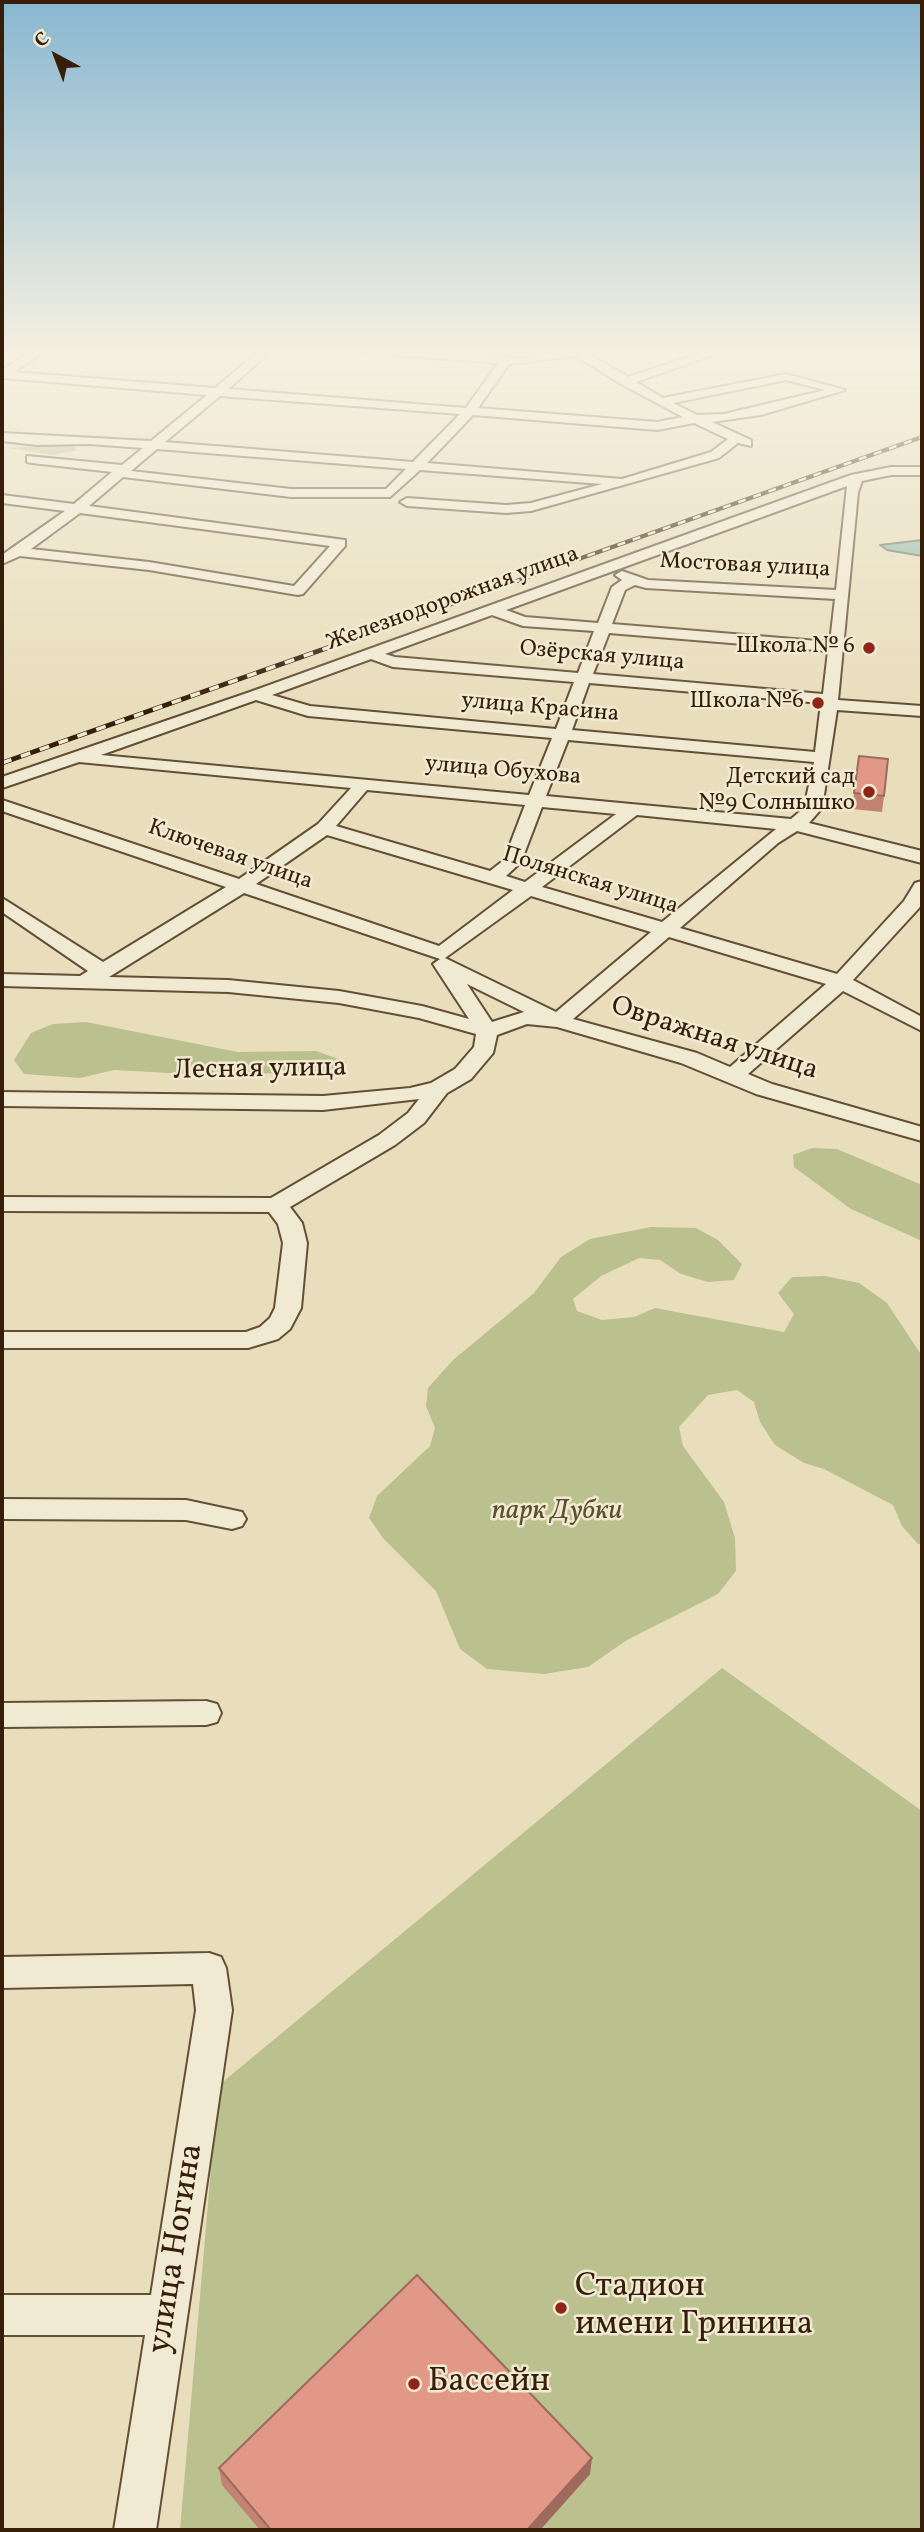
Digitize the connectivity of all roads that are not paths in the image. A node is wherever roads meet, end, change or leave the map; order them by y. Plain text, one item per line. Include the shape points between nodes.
1 (92, 467) edge
2 (125, 467) edge
3 (415, 467) edge
4 (434, 467) edge
5 (672, 467) edge
6 (120, 471) junction
7 (922, 471) edge
8 (856, 478) junction
9 (620, 482) junction
10 (2, 499) edge
11 (407, 502) dead end
12 (77, 509) junction
13 (18, 552) junction
14 (2, 560) edge
15 (605, 569) junction
16 (635, 579) junction
17 (843, 595) junction
18 (492, 610) junction
19 (602, 628) junction
20 (836, 647) junction
21 (372, 654) junction
22 (583, 678) junction
23 (256, 695) junction
24 (829, 701) junction
25 (922, 711) edge
26 (562, 734) junction
27 (75, 757) junction
28 (823, 758) junction
29 (2, 783) edge
30 (361, 785) junction
31 (536, 800) junction
32 (2, 805) edge
33 (634, 809) junction
34 (795, 825) junction
35 (324, 828) junction
36 (922, 857) edge
37 (493, 878) junction
38 (241, 886) junction
39 (528, 889) junction
40 (919, 900) edge
41 (2, 904) edge
42 (666, 930) junction
43 (443, 959) junction
44 (104, 972) junction
45 (2, 980) edge
46 (83, 982) junction
47 (841, 982) junction
48 (558, 1021) junction
49 (922, 1025) edge
50 (487, 1031) junction
51 (733, 1076) junction
52 (439, 1088) junction
53 (2, 1099) edge
54 (922, 1134) edge
55 (2, 1204) edge
56 (276, 1206) junction
57 (2, 1340) edge
58 (2, 1509) edge
59 (232, 1519) dead end
60 (206, 1713) dead end
61 (2, 1715) edge
62 (2, 1972) edge
63 (2, 2315) edge
64 (168, 2315) junction
65 (135, 2530) edge

1 - 6 street
2 - 6 street
3 - 6 street via 396,489 383,494 291,493
4 - 9 street
5 - 9 street
6 - 12 street
7 - 8 street, Железнодорожная улица
8 - 15 street, Железнодорожная улица
8 - 17 street
9 - 11 street via 518,509
10 - 12 street
12 - 13 street
12 - 13 street via 340,543 298,591 149,566
13 - 14 street
15 - 16 street, Мостовая улица
15 - 18 street, Железнодорожная улица
16 - 17 street, Мостовая улица via 646,584
16 - 19 street via 619,587
17 - 20 street
18 - 19 street via 523,621
18 - 21 street, Железнодорожная улица
19 - 20 street
19 - 22 street
20 - 24 street
21 - 22 street, Озёрская улица via 393,662
21 - 23 street, Железнодорожная улица
22 - 24 street, Озёрская улица
22 - 26 street
23 - 26 street, улица Красина via 308,711
23 - 27 street, Железнодорожная улица
24 - 25 street, Озёрская улица
24 - 28 street
26 - 28 street, улица Красина
26 - 31 street
27 - 29 street, Железнодорожная улица
27 - 30 street, улица Обухова
28 - 34 street via 813,808
30 - 31 street, улица Обухова
30 - 35 street
31 - 33 street, улица Обухова
31 - 37 street via 512,862
32 - 38 street, Ключевая улица
33 - 34 street, улица Обухова
33 - 39 street
34 - 36 street, улица Обухова
34 - 42 street via 772,839
35 - 37 street, Полянская улица
35 - 38 street
37 - 39 street, Полянская улица
38 - 43 street, Ключевая улица
38 - 44 street
39 - 42 street, Полянская улица
39 - 43 street
40 - 47 street
41 - 44 street
42 - 47 street, Полянская улица
42 - 48 street
43 - 48 street, Ключевая улица
43 - 50 street
44 - 46 street
45 - 46 street
46 - 50 street via 229,986 339,997 422,1012
47 - 49 street, Полянская улица
47 - 51 street
48 - 50 street, Овражная улица via 526,1018
48 - 51 street, Овражная улица via 690,1058
50 - 52 street, Лесная улица via 485,1048 463,1074
51 - 54 street, Овражная улица
52 - 53 street, Лесная улица via 323,1103
52 - 56 street via 416,1118 387,1140
55 - 56 street
56 - 57 street via 290,1223 295,1243 288,1308 275,1328 247,1340
58 - 59 street via 186,1510
60 - 61 street
62 - 64 street, улица Ногина via 209,1968 214,2010
63 - 64 street
64 - 65 street, улица Ногина

